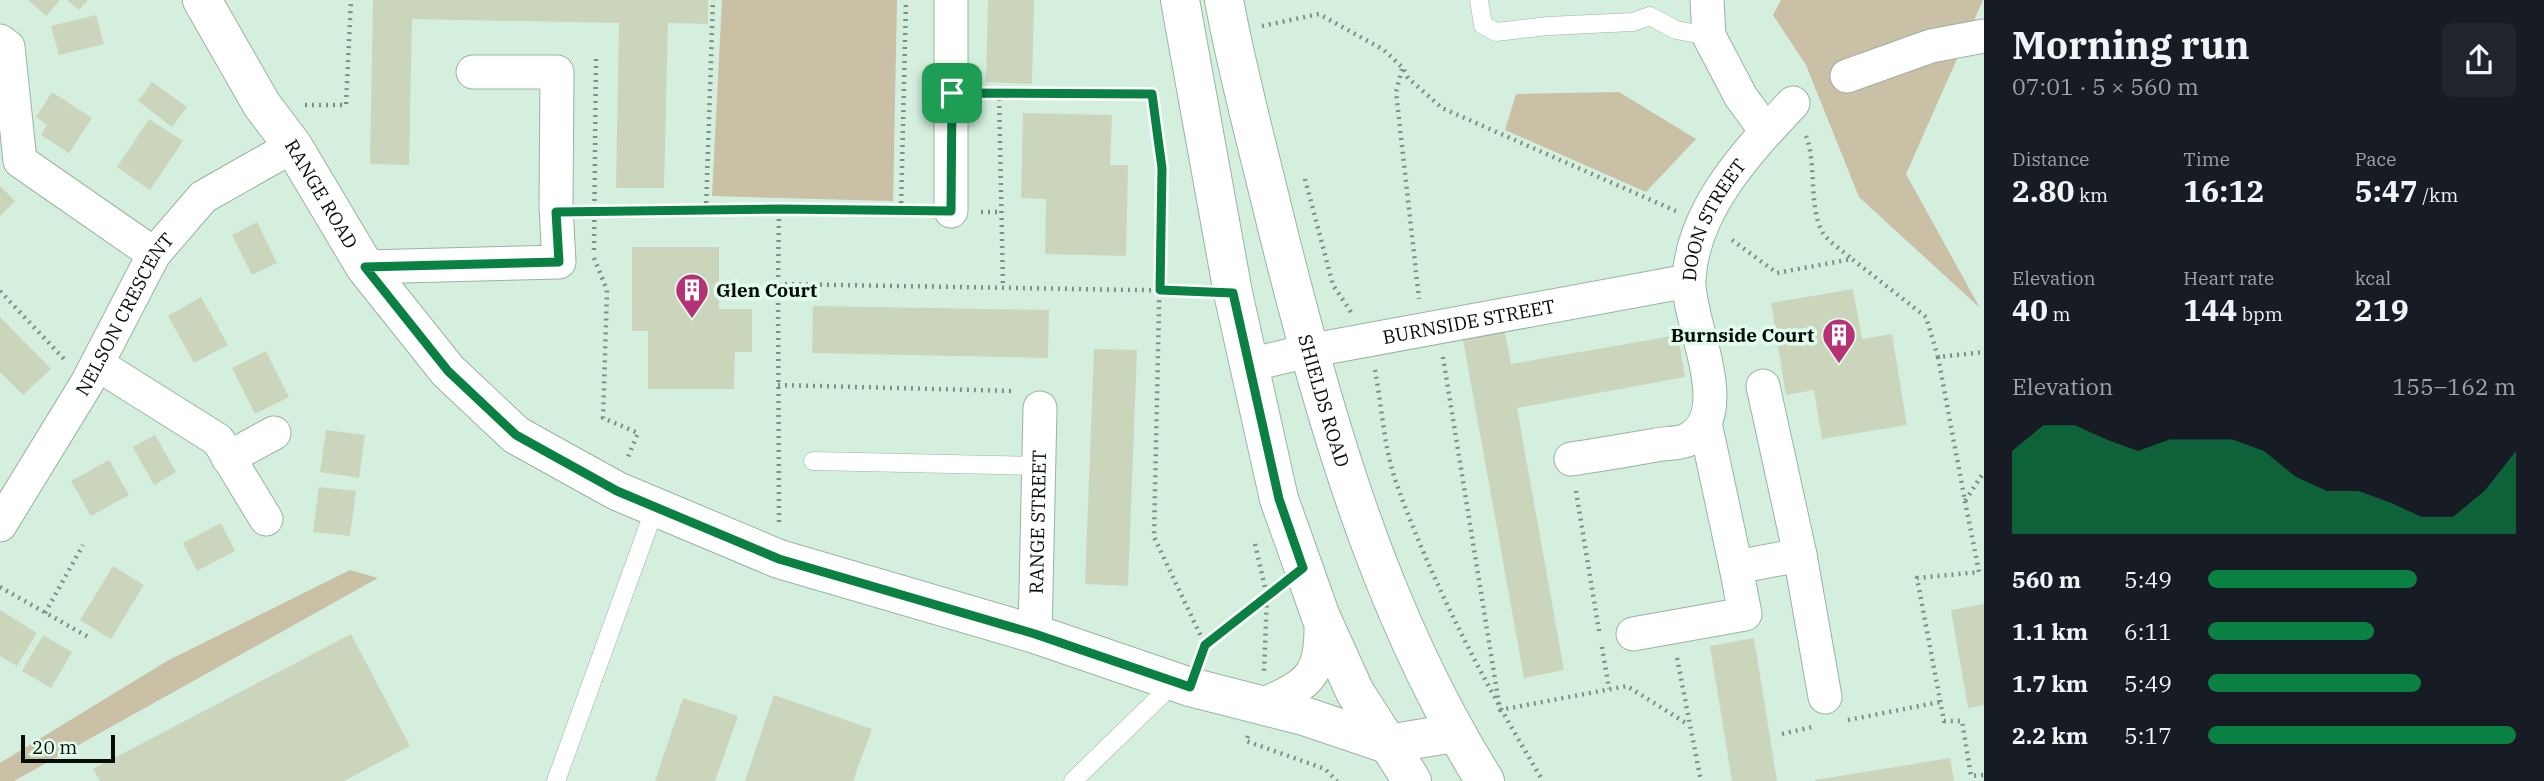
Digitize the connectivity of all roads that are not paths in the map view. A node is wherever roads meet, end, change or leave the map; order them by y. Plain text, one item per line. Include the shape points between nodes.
1 (202, 0) edge
2 (951, 0) edge
3 (1180, 0) edge
4 (1479, 0) edge
5 (1707, 0) edge
6 (1246, 25) edge
7 (1709, 36) junction
8 (1984, 36) edge
9 (0, 41) edge
10 (473, 72) dead end
11 (1847, 76) dead end
12 (1793, 103) road end
13 (1766, 131) junction
14 (293, 146) junction
15 (951, 211) road end
16 (154, 254) junction
17 (365, 267) junction
18 (1688, 281) junction
19 (1308, 351) junction
20 (1249, 365) junction
21 (92, 373) junction
22 (1763, 386) dead end
23 (1040, 408) road end
24 (1705, 422) junction
25 (274, 433) dead end
26 (228, 458) junction
27 (1571, 459) road end
28 (813, 461) dead end
29 (1038, 467) junction
30 (655, 508) junction
31 (266, 519) dead end
32 (0, 525) edge
33 (1800, 555) junction
34 (1735, 567) junction
35 (1321, 617) junction
36 (1035, 634) junction
37 (1633, 634) dead end
38 (1183, 684) junction
39 (1262, 705) junction
40 (1827, 715) road end
41 (1455, 733) junction
42 (1387, 744) junction
43 (556, 781) edge
44 (1073, 781) edge
45 (1412, 781) edge
46 (1485, 781) edge

1 - 14 main road, RANGE ROAD via 262,105
2 - 15 street
3 - 20 main road
4 - 7 lane via 1483,25 1496,32 1633,22 1650,16 1676,30
5 - 7 street
6 - 19 main road, SHIELDS ROAD
7 - 13 street via 1741,97
8 - 11 street via 1931,47
9 - 16 street via 8,47 20,161
10 - 17 street via 557,72 559,262
12 - 13 street, DOON STREET
13 - 18 street, DOON STREET via 1714,200 1698,232
14 - 16 street, NELSON CRESCENT via 202,197
14 - 17 main road, RANGE ROAD
16 - 21 street, NELSON CRESCENT
17 - 30 main road, RANGE ROAD via 448,371 516,435
18 - 19 street, BURNSIDE STREET
18 - 24 street, DOON STREET via 1712,399
19 - 20 street, BURNSIDE STREET
19 - 41 main road, SHIELDS ROAD via 1366,538 1408,643
20 - 35 main road via 1279,499
21 - 26 street via 218,440
21 - 32 street, NELSON CRESCENT
22 - 33 street
23 - 29 street, RANGE STREET
24 - 27 street via 1688,440
24 - 34 street
25 - 26 street
26 - 31 street
28 - 29 lane
29 - 36 street, RANGE STREET
30 - 36 main road, RANGE ROAD via 779,559
30 - 43 lane
33 - 34 street
33 - 40 street
34 - 37 street via 1745,614
35 - 39 street via 1319,662 1299,689
35 - 42 main road via 1355,692
36 - 38 main road, RANGE ROAD
38 - 39 main road, RANGE ROAD
38 - 44 lane
39 - 42 main road, RANGE ROAD
41 - 42 main road, RANGE ROAD
41 - 46 main road, SHIELDS ROAD
42 - 45 main road

